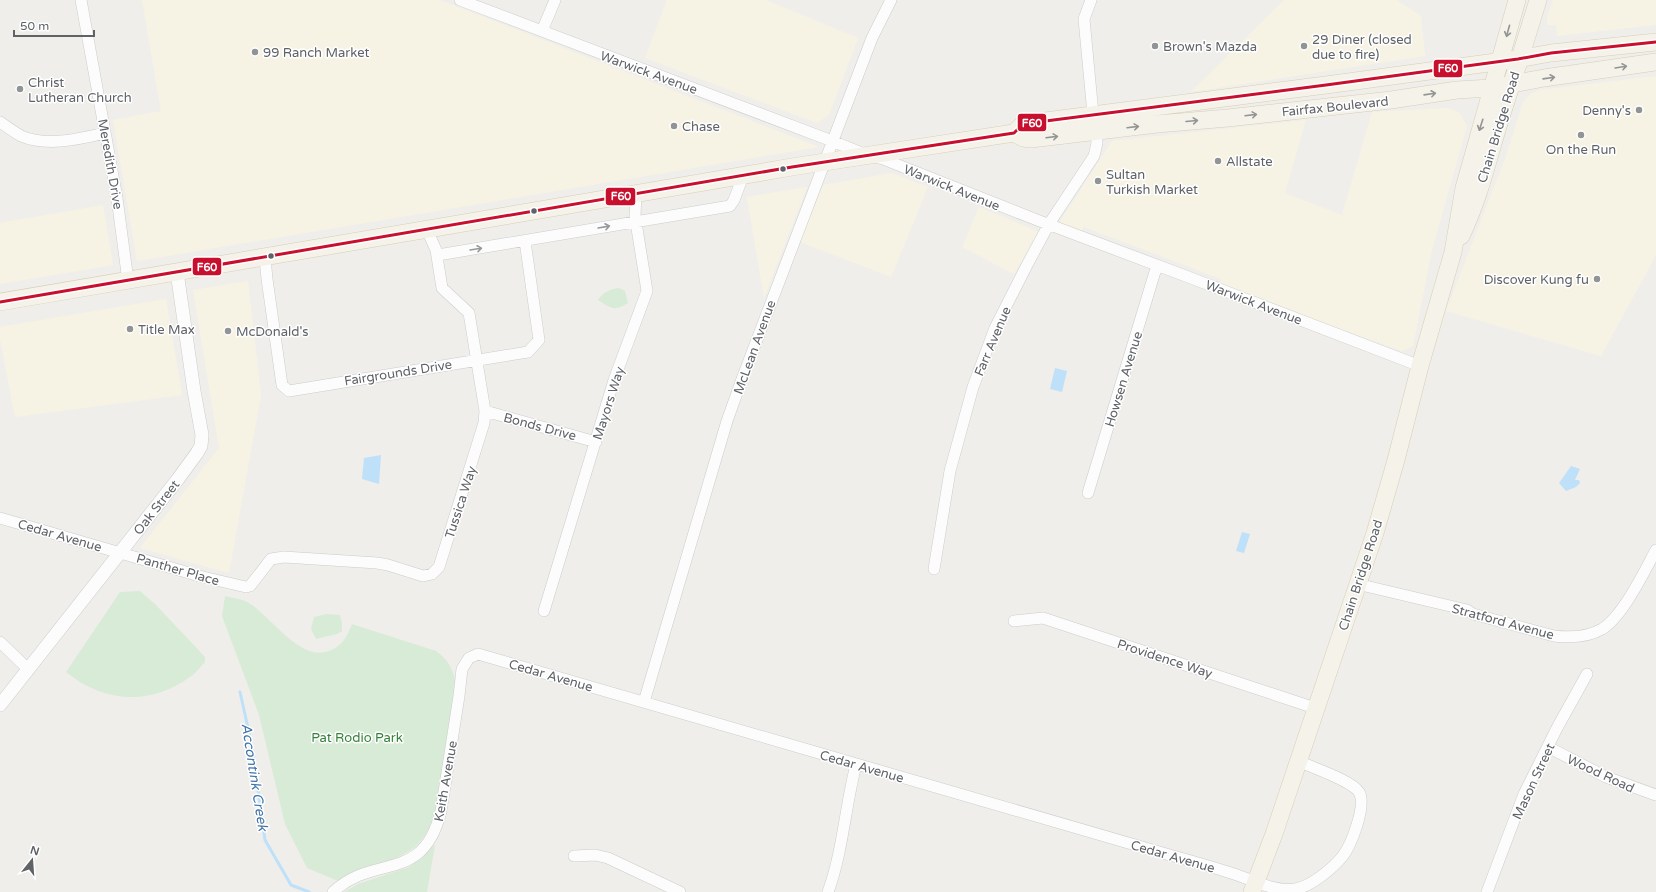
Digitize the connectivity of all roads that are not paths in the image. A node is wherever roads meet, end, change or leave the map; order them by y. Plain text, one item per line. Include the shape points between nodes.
1 (81, 0) edge
2 (460, 0) edge
3 (555, 0) edge
4 (891, 0) edge
5 (1092, 0) edge
6 (1516, 0) edge
7 (1538, 0) edge
8 (542, 31) junction
9 (1656, 42) edge
10 (1518, 59) junction
11 (1500, 62) junction
12 (1656, 62) edge
13 (1510, 85) junction
14 (1491, 88) junction
15 (1093, 114) junction
16 (0, 122) edge
17 (1096, 131) junction
18 (105, 133) junction
19 (1014, 133) junction
20 (832, 141) junction
21 (866, 155) junction
22 (824, 162) junction
23 (743, 176) junction
24 (636, 194) junction
25 (636, 222) junction
26 (1049, 224) junction
27 (427, 230) junction
28 (525, 241) junction
29 (1453, 252) junction
30 (438, 255) junction
31 (265, 258) junction
32 (1157, 265) junction
33 (177, 272) junction
34 (128, 281) junction
35 (0, 302) edge
36 (476, 360) junction
37 (1420, 366) junction
38 (485, 411) junction
39 (596, 442) junction
40 (1088, 493) dead end
41 (0, 518) edge
42 (1656, 550) edge
43 (120, 552) junction
44 (934, 569) dead end
45 (1357, 584) junction
46 (235, 586) joint
47 (544, 611) dead end
48 (1014, 621) dead end
49 (0, 642) edge
50 (469, 658) joint
51 (28, 669) junction
52 (1587, 674) dead end
53 (644, 702) junction
54 (0, 705) edge
55 (1315, 708) junction
56 (1548, 747) junction
57 (1298, 761) junction
58 (856, 765) junction
59 (1656, 795) edge
60 (574, 856) dead end
61 (1254, 887) edge
62 (333, 892) edge
63 (680, 892) edge
64 (828, 892) edge
65 (1487, 892) edge

1 - 18 street, Meredith Drive
2 - 8 street, Warwick Avenue
3 - 8 street
4 - 20 street, McLean Avenue via 872,38
5 - 15 street via 1084,19
6 -> 11 main road, Chain Bridge Road
7 - 10 main road, Chain Bridge Road
8 - 20 street, Warwick Avenue
9 - 10 main road, Fairfax Boulevard
10 - 11 main road, Fairfax Boulevard
10 - 13 main road, Chain Bridge Road
11 - 14 main road, Chain Bridge Road
11 - 15 main road, Fairfax Boulevard
13 -> 12 main road, Fairfax Boulevard
13 - 14 main road, Fairfax Boulevard
13 - 29 main road, Chain Bridge Road via 1475,203
17 -> 14 main road, Fairfax Boulevard
14 -> 29 main road, Chain Bridge Road via 1464,188
15 - 19 main road, Fairfax Boulevard via 1030,123
16 - 18 street via 22,136 47,141 78,140
19 -> 17 main road, Fairfax Boulevard via 1031,139
17 - 26 street, Farr Avenue via 1094,156
18 - 34 street, Meredith Drive
19 - 21 main road, Fairfax Boulevard
20 - 21 street, Warwick Avenue
20 - 22 street, McLean Avenue
21 - 22 main road, Fairfax Boulevard
21 - 26 street, Warwick Avenue via 883,159
22 - 23 main road, Fairfax Boulevard
22 - 53 street, McLean Avenue via 730,414
23 - 24 main road, Fairfax Boulevard
23 - 25 street via 730,206
24 - 25 street, Mayors Way
24 - 27 main road, Fairfax Boulevard
28 -> 25 street
25 - 39 street, Mayors Way via 648,291 614,380
26 - 32 street, Warwick Avenue
26 - 44 street, Farr Avenue via 995,328 973,387 950,471
27 - 30 street, Tussica Way
27 - 31 main road, Fairfax Boulevard
30 -> 28 street
28 - 36 street, Fairgrounds Drive via 539,340 528,352
29 - 37 main road, Chain Bridge Road
30 - 36 street, Tussica Way via 442,288 469,312
31 - 33 main road, Fairfax Boulevard
31 - 36 street, Fairgrounds Drive via 282,385 289,391
32 - 37 street, Warwick Avenue
32 - 40 street, Howsen Avenue
33 - 34 main road, Fairfax Boulevard
33 - 43 street, Oak Street via 202,435 201,446 194,459
34 - 35 main road, Fairfax Boulevard
36 - 38 street, Tussica Way
37 - 45 main road, Chain Bridge Road via 1375,533
38 - 39 street, Bonds Drive
38 - 46 street, Tussica Way via 484,423 439,567 432,574 424,576 377,563 284,557 271,559 250,586
39 - 47 street, Mayors Way
41 - 43 street, Cedar Avenue
42 - 45 street, Stratford Avenue via 1617,615 1602,628 1584,636 1554,636 1473,614 1467,610
43 - 46 street, Panther Place
43 - 51 street, Oak Street
45 - 55 main road, Chain Bridge Road
48 - 55 street, Providence Way via 1043,618
49 - 51 street
50 - 53 street, Cedar Avenue via 481,655
50 - 62 street, Keith Avenue via 462,669 441,811 430,841 423,850 409,859 344,882
51 - 54 street, Oak Street
52 - 56 street, Mason Street
53 - 58 street, Cedar Avenue
55 - 57 main road, Chain Bridge Road
56 - 59 street, Wood Road via 1606,777
56 - 65 street, Mason Street via 1524,794
57 - 61 main road, Chain Bridge Road
57 - 61 street, Cedar Avenue via 1356,788 1363,802 1361,814 1343,856 1333,867 1304,887
58 - 61 street, Cedar Avenue via 1005,807
58 - 64 street via 838,863
60 - 63 street via 595,855 608,858

